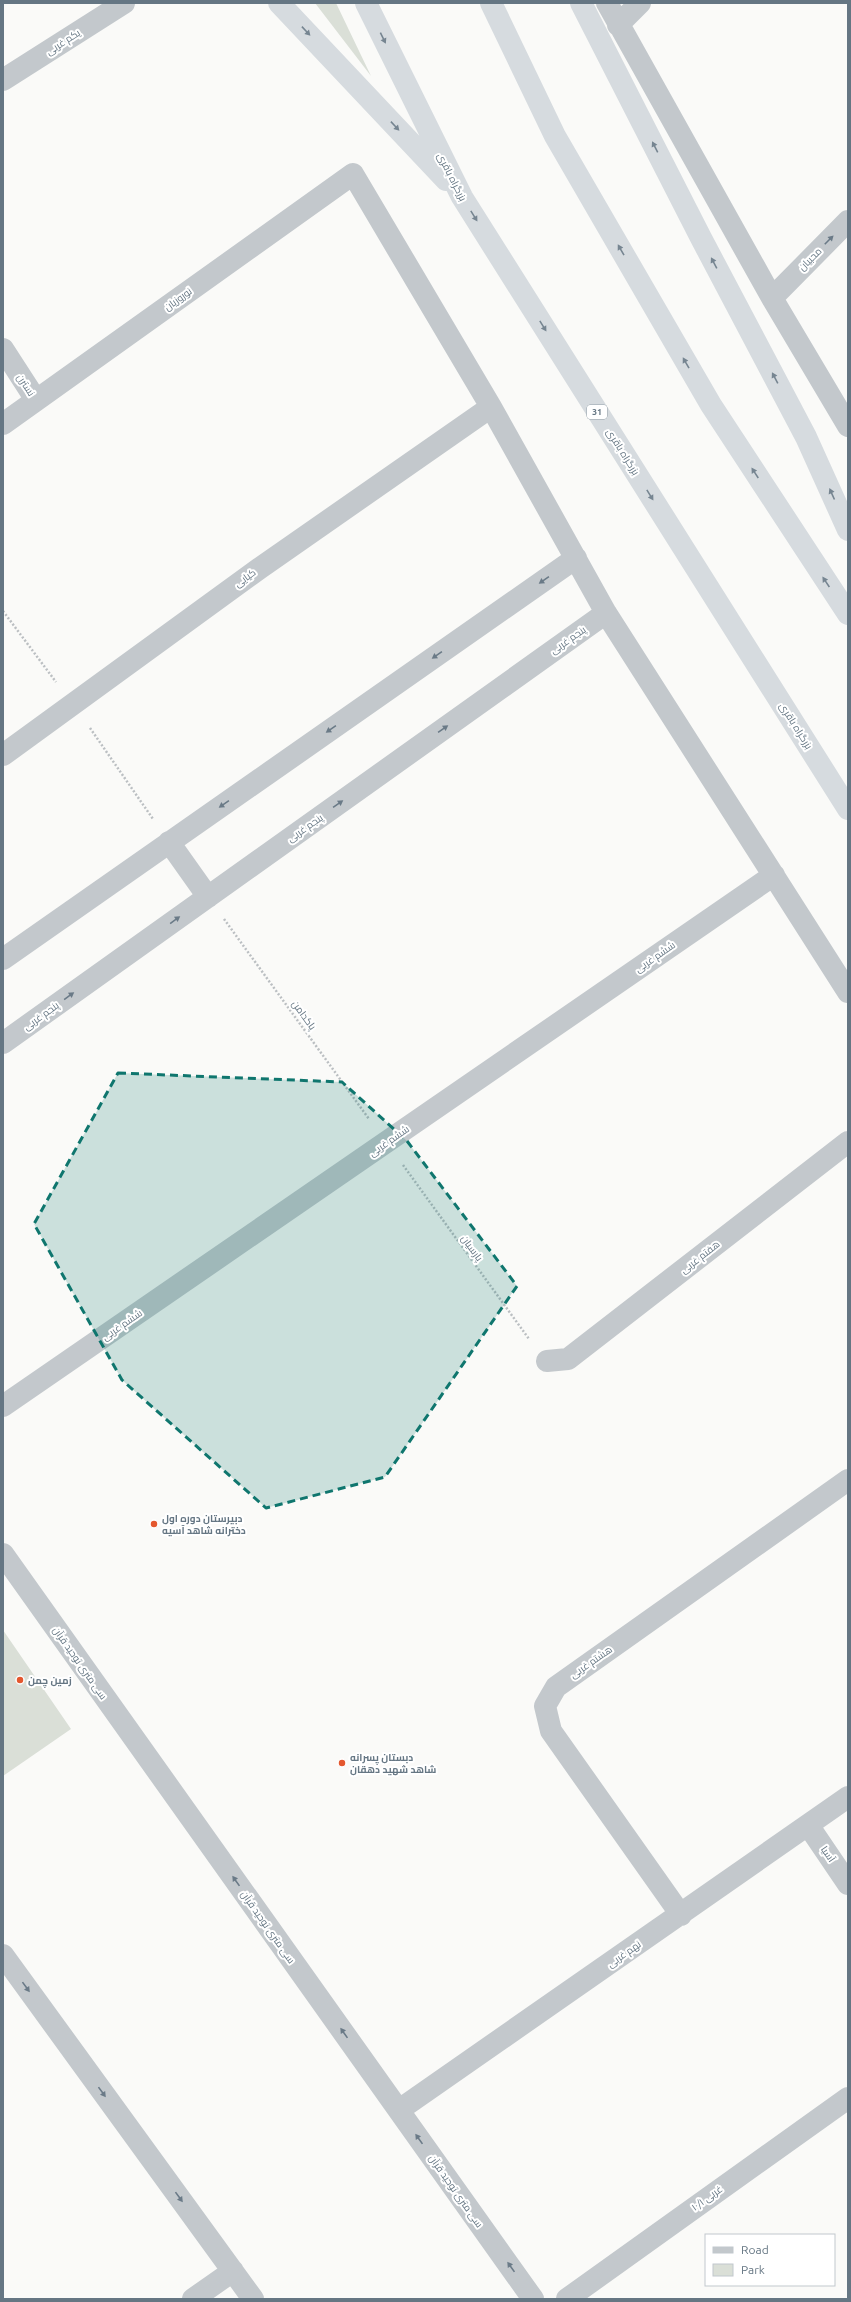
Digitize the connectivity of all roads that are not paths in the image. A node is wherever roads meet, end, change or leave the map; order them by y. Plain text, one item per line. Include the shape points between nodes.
1 (124, 3) edge
2 (279, 3) edge
3 (366, 3) edge
4 (491, 3) edge
5 (581, 3) edge
6 (607, 3) edge
7 (640, 3) edge
8 (618, 24) junction
9 (3, 80) edge
10 (462, 197) junction
11 (848, 221) edge
12 (772, 298) junction
13 (3, 349) edge
14 (36, 400) junction
15 (491, 407) junction
16 (3, 424) edge
17 (848, 426) edge
18 (848, 530) edge
19 (576, 558) junction
20 (606, 613) junction
21 (848, 614) edge
22 (3, 755) edge
23 (848, 809) edge
24 (169, 842) junction
25 (774, 875) junction
26 (208, 897) junction
27 (3, 959) edge
28 (848, 992) edge
29 (3, 1043) edge
30 (848, 1142) edge
31 (547, 1361) road end
32 (3, 1406) edge
33 (848, 1480) edge
34 (3, 1554) edge
35 (848, 1797) edge
36 (808, 1825) junction
37 (848, 1884) edge
38 (681, 1915) junction
39 (3, 1955) edge
40 (848, 2098) edge
41 (399, 2110) junction
42 (233, 2271) junction
43 (193, 2299) edge
44 (253, 2299) edge
45 (533, 2299) edge
46 (567, 2299) edge

1 - 9 street, یکم غربی
2 -> 10 highway
3 -> 10 highway, بزرگراه باقری / 31
21 -> 4 highway via 711,405 555,136
18 -> 5 highway via 806,437
6 - 8 street
7 - 8 street
8 - 12 street
10 -> 23 highway, بزرگراه باقری / 31
12 -> 11 street, محبیان
12 - 17 street
13 - 14 street, نسترن
14 - 15 street, نوروزیان via 353,174
14 - 16 street, نوروزیان
15 - 19 street
15 - 22 street, کیایی via 260,568
19 - 20 street
19 -> 24 street
20 - 25 street
26 -> 20 street, پنجم غربی
24 - 26 street
24 - 27 street
25 - 28 street
25 - 32 street, ششم غربی
29 -> 26 street, پنجم غربی
30 - 31 street, هفتم غربی via 568,1359
33 - 38 street, هشتم غربی via 556,1687 545,1706 551,1731
41 -> 34 street, سی متری توحید قرآن
35 - 36 street, نهم غربی
36 - 37 street, آسیا
36 - 38 street, نهم غربی
38 - 41 street, نهم غربی
39 -> 42 street
40 - 46 street, ۱۰/۱ غربی
45 -> 41 street, سی متری توحید قرآن
42 - 43 street
42 - 44 street

